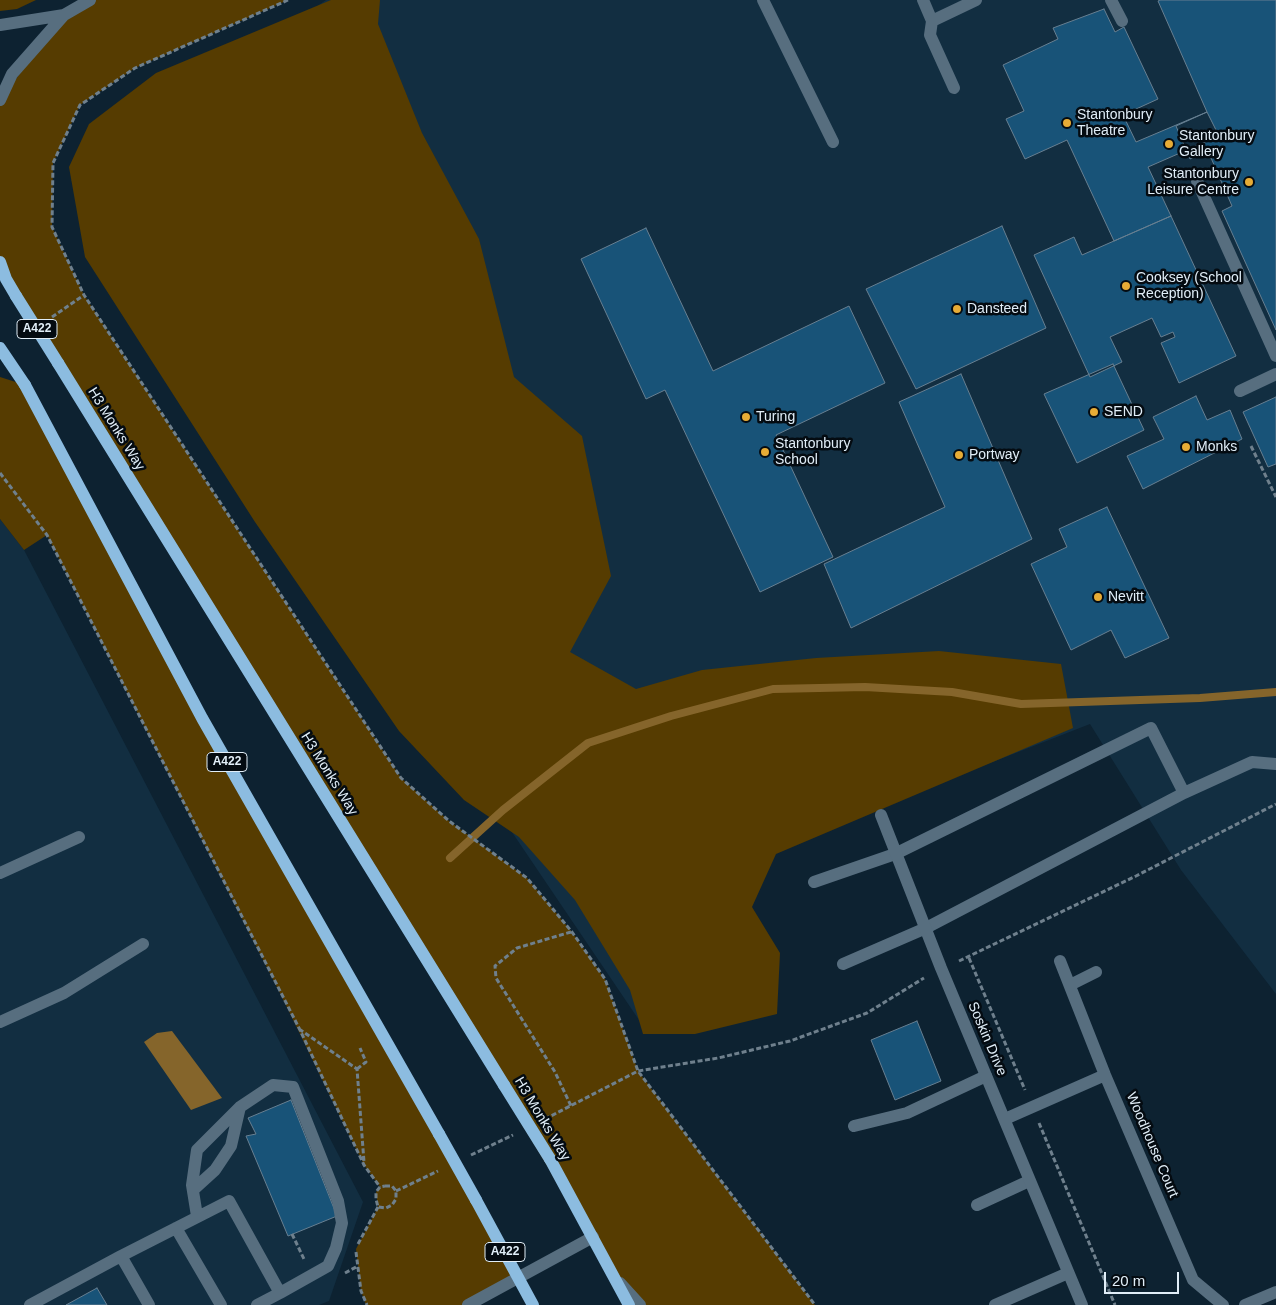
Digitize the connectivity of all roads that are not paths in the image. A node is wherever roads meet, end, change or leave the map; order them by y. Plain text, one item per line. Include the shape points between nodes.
1 (90, 0) edge
2 (763, 0) edge
3 (923, 0) edge
4 (976, 0) edge
5 (1111, 0) edge
6 (64, 15) junction
7 (932, 21) junction
8 (1122, 21) dead end
9 (0, 25) edge
10 (954, 88) dead end
11 (0, 100) edge
12 (833, 142) dead end
13 (1197, 181) dead end
14 (0, 262) edge
15 (0, 348) edge
16 (1276, 356) edge
17 (1276, 374) edge
18 (1240, 391) dead end
19 (1276, 764) edge
20 (1184, 793) junction
21 (881, 815) dead end
22 (79, 837) dead end
23 (896, 854) junction
24 (0, 873) edge
25 (814, 882) dead end
26 (926, 928) junction
27 (143, 944) dead end
28 (1060, 962) dead end
29 (843, 964) dead end
30 (1096, 972) dead end
31 (1070, 985) junction
32 (0, 1022) edge
33 (1105, 1075) junction
34 (986, 1076) junction
35 (240, 1107) junction
36 (1005, 1119) junction
37 (854, 1126) dead end
38 (1029, 1182) junction
39 (193, 1190) junction
40 (977, 1205) dead end
41 (197, 1216) junction
42 (176, 1228) junction
43 (593, 1237) junction
44 (121, 1256) junction
45 (1068, 1273) junction
46 (518, 1277) junction
47 (615, 1278) junction
48 (1276, 1292) edge
49 (280, 1293) junction
50 (30, 1305) edge
51 (149, 1305) edge
52 (221, 1305) edge
53 (258, 1305) edge
54 (468, 1305) edge
55 (533, 1305) edge
56 (629, 1305) edge
57 (640, 1305) edge
58 (995, 1305) edge
59 (1082, 1305) edge
60 (1223, 1305) edge
61 (1246, 1305) edge

1 - 6 street
2 - 12 street
3 - 7 street
4 - 7 street
5 - 8 street
6 - 9 street
6 - 11 street via 12,74
7 - 10 street via 930,35
13 - 16 street
14 - 43 main road, H3 Monks Way / A422, bridge via 16,296 550,1159
15 - 46 main road, A422, bridge via 25,384 202,718
17 - 18 street
19 - 20 street via 1252,762
20 - 23 street via 1151,728
20 - 26 street
21 - 23 street, Soskin Drive
22 - 24 street
23 - 25 street
23 - 26 street, Soskin Drive
26 - 29 street
26 - 34 street, Soskin Drive
27 - 32 street via 64,994
28 - 31 street, Woodhouse Court
30 - 31 street
31 - 33 street, Woodhouse Court
33 - 36 street
33 - 60 street, Woodhouse Court via 1193,1280
34 - 36 street, Soskin Drive
34 - 37 street via 906,1113
35 - 39 street via 231,1146 215,1170
35 - 39 street via 197,1150
35 - 49 street via 273,1085 293,1087 338,1201 342,1223 328,1266
36 - 38 street, Soskin Drive
38 - 40 street
38 - 45 street, Soskin Drive
39 - 41 street
41 - 42 street
41 - 49 street via 229,1201
42 - 44 street
42 - 52 street
43 - 46 street
43 - 47 main road, H3 Monks Way / A422
44 - 50 street
44 - 51 street
45 - 58 street
45 - 59 street, Soskin Drive
46 - 54 street
46 - 55 main road, A422
47 - 56 main road, H3 Monks Way / A422
47 - 57 street
48 - 61 street
49 - 53 street

